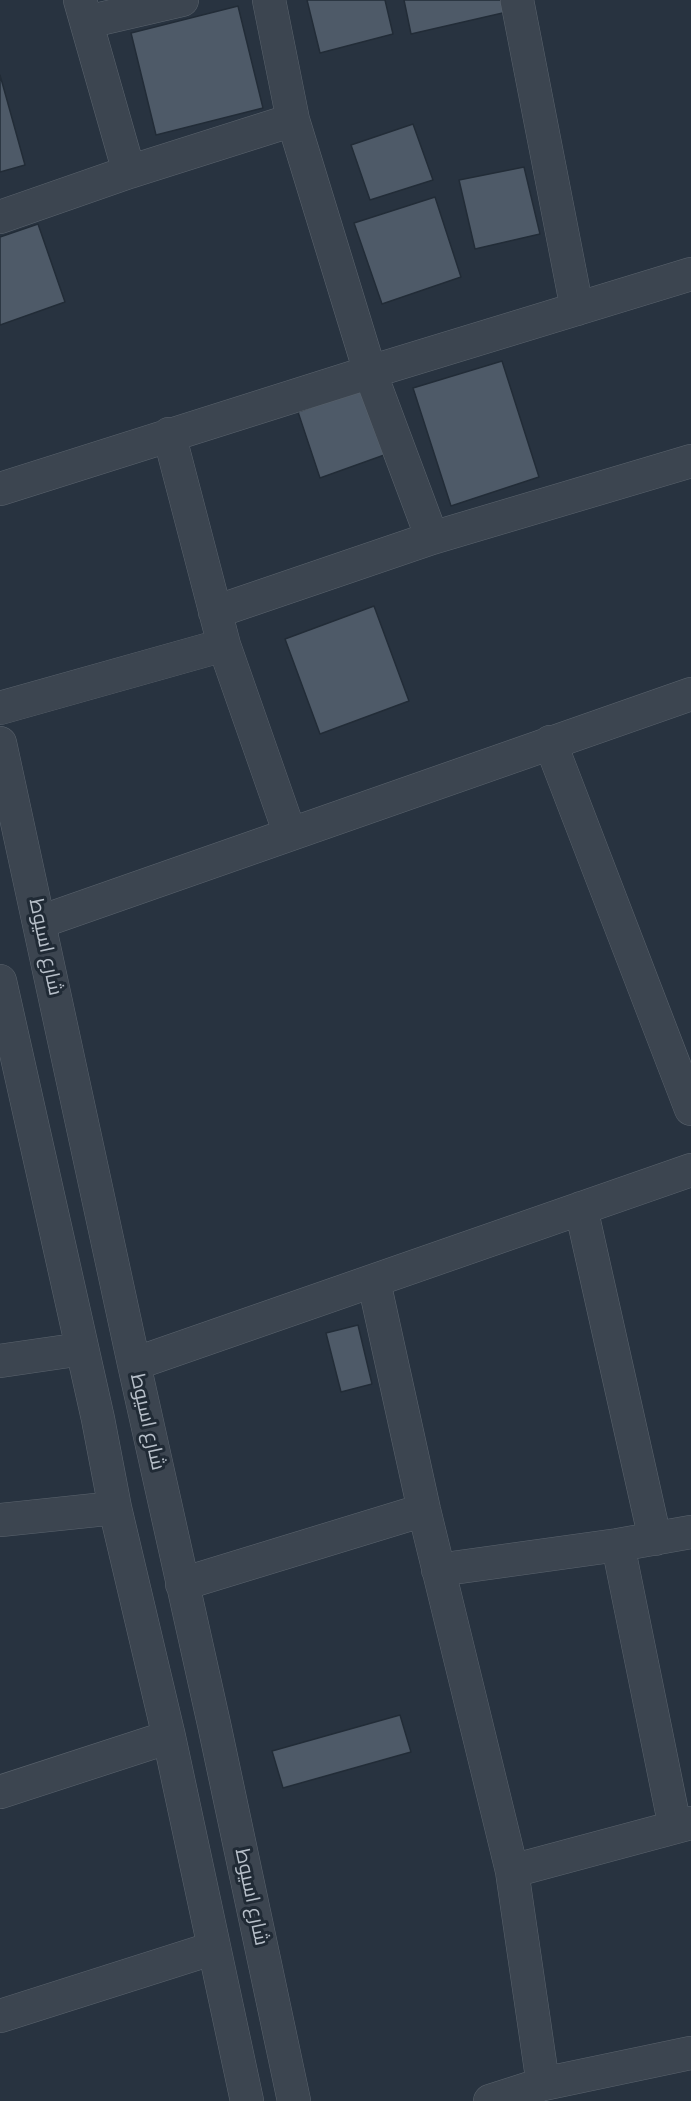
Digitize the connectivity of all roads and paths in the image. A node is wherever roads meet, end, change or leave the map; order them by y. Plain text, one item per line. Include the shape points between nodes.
1 (182, 0) edge
2 (269, 0) edge
3 (517, 0) edge
4 (83, 11) edge
5 (292, 120) junction
6 (129, 172) junction
7 (0, 217) edge
8 (691, 274) edge
9 (577, 309) junction
10 (370, 372) junction
11 (169, 434) junction
12 (691, 461) edge
13 (0, 489) edge
14 (432, 538) junction
15 (215, 612) junction
16 (224, 645) junction
17 (691, 694) edge
18 (0, 708) edge
19 (550, 742) junction
20 (0, 743) edge
21 (290, 834) junction
22 (40, 922) junction
23 (0, 981) edge
24 (13, 1096) edge
25 (691, 1109) edge
26 (691, 1170) edge
27 (581, 1208) junction
28 (374, 1282) junction
29 (82, 1349) junction
30 (0, 1361) edge
31 (134, 1364) junction
32 (115, 1508) junction
33 (424, 1510) junction
34 (0, 1520) edge
35 (691, 1532) edge
36 (655, 1539) junction
37 (618, 1545) junction
38 (438, 1570) junction
39 (182, 1584) junction
40 (169, 1737) junction
41 (0, 1792) edge
42 (683, 1825) edge
43 (512, 1871) junction
44 (214, 1948) junction
45 (0, 2016) edge
46 (691, 2053) edge
47 (543, 2084) junction
48 (247, 2101) edge
49 (294, 2101) edge
50 (490, 2101) edge

1 - 4 street
2 - 5 street
3 - 9 street
4 - 6 street
5 - 6 street
5 - 10 street
6 - 7 street
8 - 9 street
9 - 10 street
10 - 11 street
10 - 14 street
11 - 13 street
11 - 15 street
12 - 14 street
14 - 15 street
15 - 16 street
16 - 18 street
16 - 21 street
17 - 19 street
19 - 21 street
19 - 25 street
20 - 22 street, شارع اسيوط
21 - 22 street
22 - 31 street, شارع اسيوط
23 - 24 street
24 - 29 street
26 - 27 street
27 - 28 street
27 - 36 street
28 - 31 street
28 - 33 street
29 - 30 street
29 - 32 street
31 - 39 street, شارع اسيوط
32 - 34 street
32 - 40 street
33 - 38 street
33 - 39 street
35 - 36 street
36 - 37 street
37 - 38 street
37 - 42 street
38 - 43 street
39 - 49 street, شارع اسيوط
40 - 41 street
40 - 44 street
42 - 43 street
43 - 47 street
44 - 45 street
44 - 48 street
46 - 47 street
47 - 50 street

